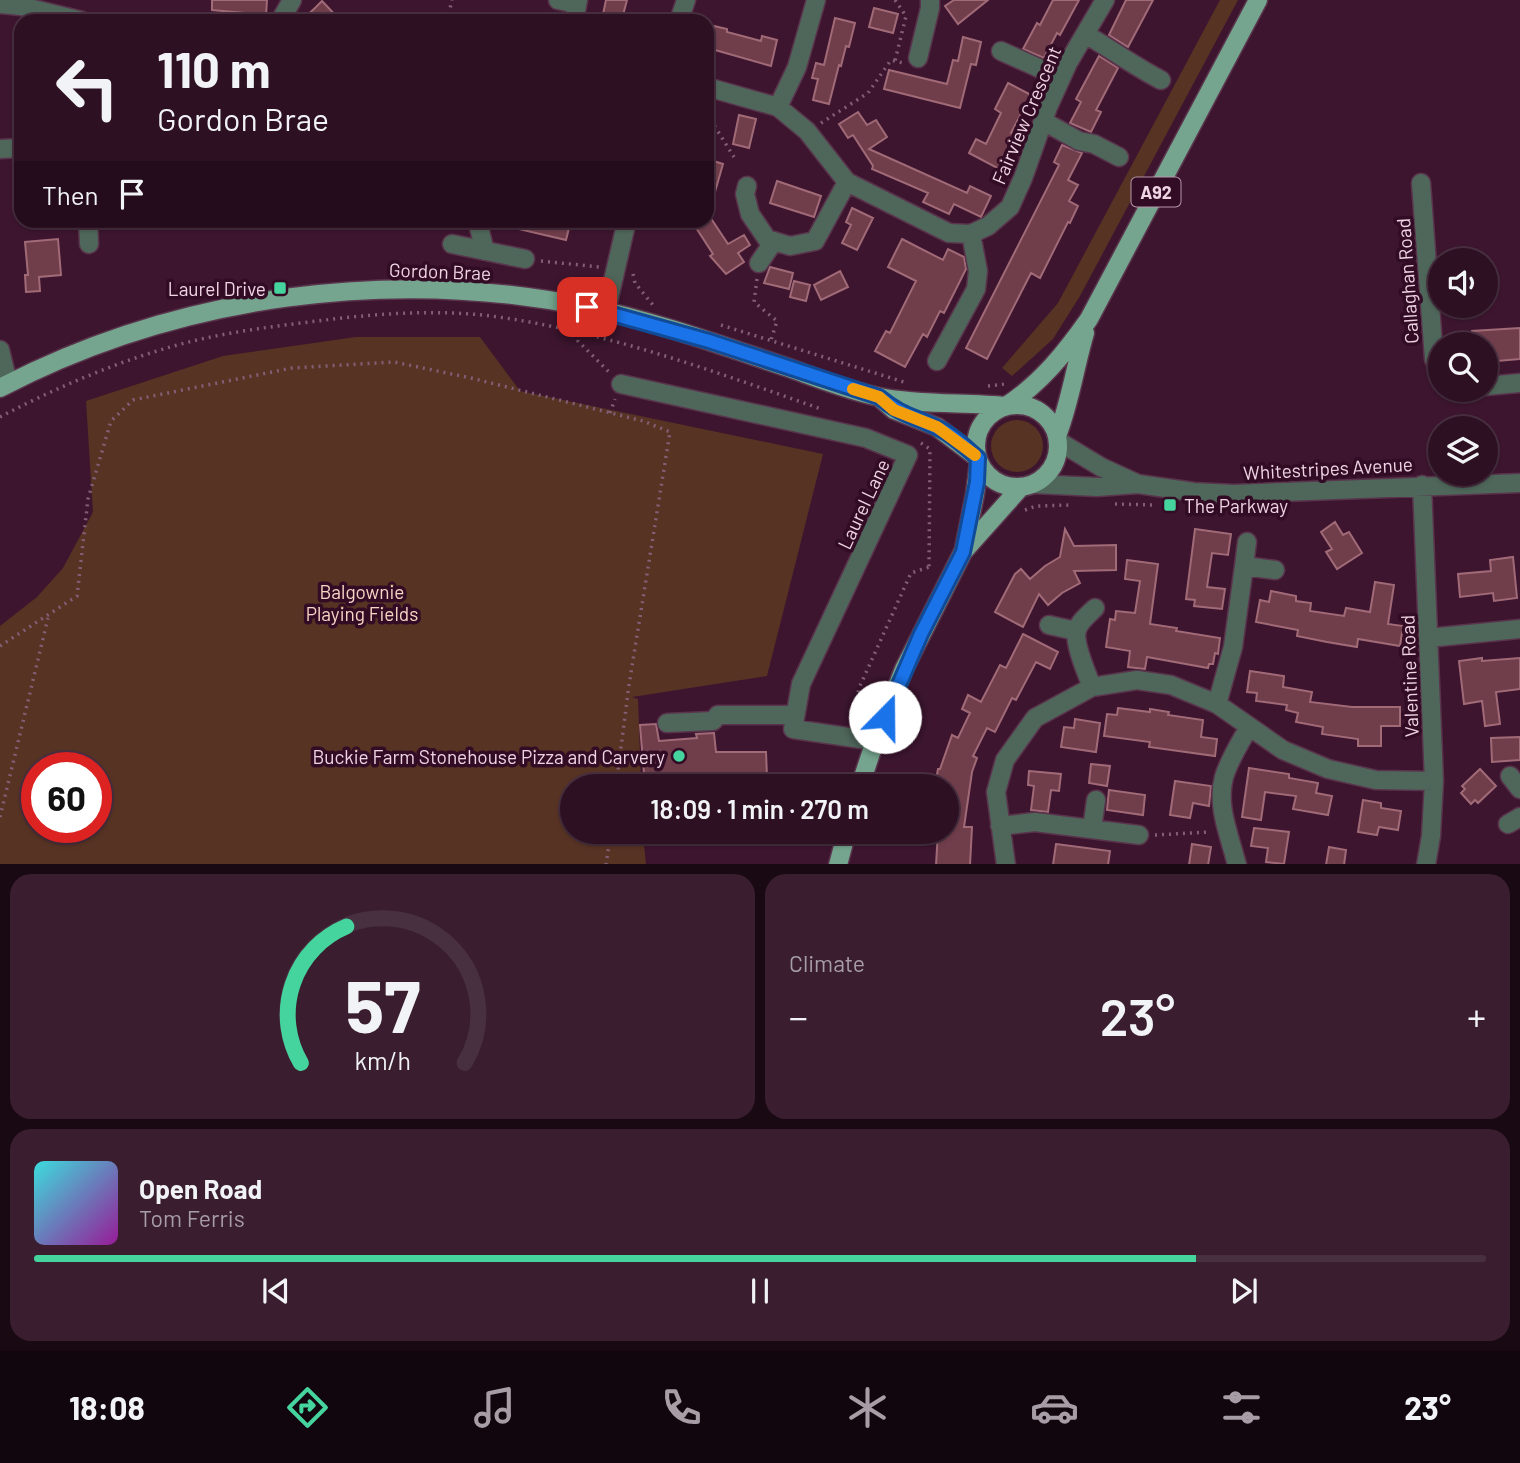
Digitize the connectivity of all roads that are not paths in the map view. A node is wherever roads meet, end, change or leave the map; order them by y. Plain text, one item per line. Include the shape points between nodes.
1 (558, 0) edge
2 (816, 0) edge
3 (930, 0) edge
4 (1105, 0) edge
5 (1258, 0) edge
6 (0, 4) edge
7 (576, 9) edge
8 (54, 14) edge
9 (1085, 34) junction
10 (1000, 51) dead end
11 (918, 58) road end
12 (1061, 78) junction
13 (1161, 80) dead end
14 (714, 89) edge
15 (778, 107) junction
16 (1043, 121) junction
17 (1119, 157) dead end
18 (847, 182) junction
19 (1420, 183) dead end
20 (747, 186) dead end
21 (88, 228) edge
22 (479, 228) edge
23 (624, 228) edge
24 (971, 234) junction
25 (774, 241) junction
26 (89, 244) dead end
27 (452, 244) dead end
28 (485, 251) junction
29 (525, 259) road end
30 (759, 263) road end
31 (606, 311) junction
32 (1089, 319) junction
33 (1432, 332) edge
34 (0, 350) edge
35 (937, 361) dead end
36 (1520, 383) edge
37 (621, 384) road end
38 (4, 385) edge
39 (1498, 385) edge
40 (879, 397) junction
41 (1006, 406) junction
42 (1058, 438) junction
43 (979, 460) junction
44 (1520, 482) edge
45 (1138, 484) junction
46 (1422, 485) junction
47 (1027, 486) junction
48 (1247, 542) dead end
49 (963, 552) junction
50 (1244, 566) junction
51 (1275, 570) dead end
52 (1095, 608) dead end
53 (1049, 625) dead end
54 (1520, 629) edge
55 (1076, 631) junction
56 (1428, 638) junction
57 (1091, 687) junction
58 (1217, 704) junction
59 (794, 715) junction
60 (667, 723) dead end
61 (1249, 727) junction
62 (868, 739) junction
63 (862, 774) edge
64 (1434, 781) junction
65 (1096, 800) dead end
66 (1000, 826) junction
67 (1093, 829) junction
68 (1139, 835) road end
69 (843, 844) edge
70 (838, 864) edge
71 (1006, 864) edge
72 (1237, 864) edge
73 (1426, 864) edge

1 - 7 street
2 - 15 street via 797,67
3 - 11 street
4 - 9 street, Fairview Crescent
5 - 32 main road, A92
6 - 8 street
9 - 12 street, Fairview Crescent
9 - 13 street
10 - 12 street
12 - 16 street, Fairview Crescent
14 - 15 street
15 - 18 street via 807,131
16 - 17 street
16 - 24 street, Fairview Crescent via 1010,207
18 - 24 street via 949,233
18 - 25 street via 815,241 790,246
19 - 33 street, Callaghan Road
20 - 25 street via 750,214 767,239
21 - 26 street
22 - 28 street
23 - 31 street
24 - 35 street via 978,271 976,289
25 - 30 street
27 - 28 street
28 - 29 street
31 - 38 main road, Gordon Brae via 471,292 315,294 236,306 124,336
31 - 40 main road, Gordon Brae
32 - 41 main road, A92 via 1059,360 1027,393
32 - 42 main road, A92
34 - 38 street
36 - 39 street
37 - 59 street, Laurel Lane via 866,438 908,455 801,684
40 - 41 main road, Gordon Brae
40 - 43 main road, Gordon Brae via 894,410 955,438
41 - 42 main road via 1038,410
41 - 43 main road, A92 via 985,421 979,432
42 - 45 street, Whitestripes Avenue via 1101,467
42 - 47 main road, A92 via 1053,467
43 - 47 main road via 996,481
43 - 49 main road, A92
44 - 46 street, Whitestripes Avenue
45 - 46 street, Whitestripes Avenue via 1234,494
45 - 47 street, Whitestripes Avenue
46 - 56 street, Valentine Road
47 - 49 main road, A92
48 - 50 street
49 - 62 main road, A92
50 - 51 street
50 - 58 street via 1233,647
52 - 55 street
53 - 55 street
54 - 56 street
55 - 57 street
56 - 64 street, Valentine Road
57 - 58 street via 1137,680 1171,685
57 - 66 street via 1035,718 1005,760 996,792
58 - 61 street
59 - 60 street via 718,715 713,720
59 - 62 street via 793,729
61 - 64 street via 1283,750 1328,769 1376,780
61 - 72 street via 1223,781
62 - 63 main road, A92
64 - 73 street, Valentine Road
65 - 67 street
66 - 67 street via 1035,822
66 - 71 street
67 - 68 street
69 - 70 main road

